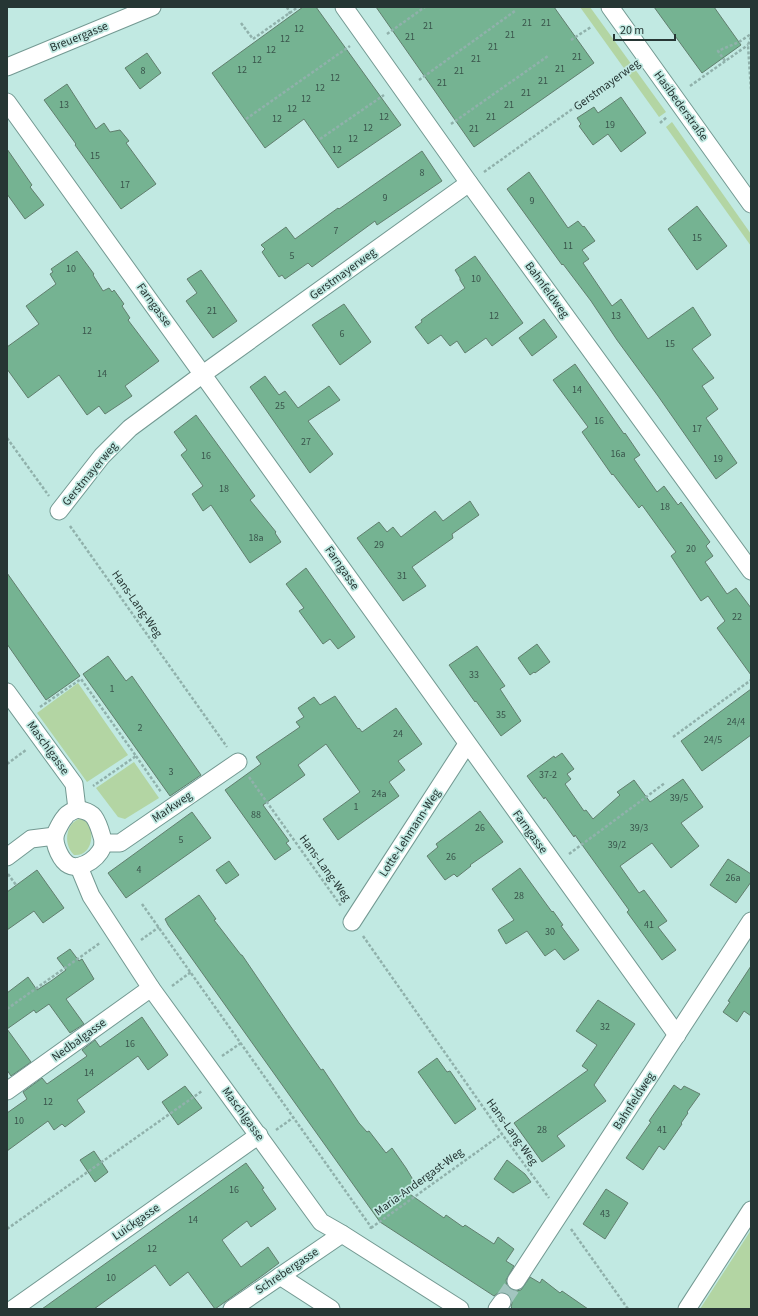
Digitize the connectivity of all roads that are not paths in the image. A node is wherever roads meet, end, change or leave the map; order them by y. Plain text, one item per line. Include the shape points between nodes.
1 (152, 7) edge
2 (344, 7) edge
3 (610, 7) edge
4 (7, 67) edge
5 (7, 102) edge
6 (470, 183) junction
7 (751, 204) edge
8 (203, 374) junction
9 (59, 511) road end
10 (751, 571) edge
11 (7, 692) edge
12 (467, 744) junction
13 (238, 762) road end
14 (77, 809) junction
15 (55, 836) junction
16 (103, 843) junction
17 (7, 857) edge
18 (79, 867) junction
19 (751, 921) edge
20 (352, 922) road end
21 (151, 988) junction
22 (677, 1035) junction
23 (7, 1092) edge
24 (266, 1134) junction
25 (751, 1210) edge
26 (342, 1234) junction
27 (280, 1276) junction
28 (516, 1281) tunnel mouth
29 (13, 1309) edge
30 (232, 1309) edge
31 (330, 1309) edge
32 (460, 1309) edge
33 (687, 1309) edge

1 - 4 street, Breuergasse
2 - 6 street, Bahnfeldweg
3 - 7 street, Hasibederstraße
5 - 8 street, Farngasse
6 - 8 street, Gerstmayerweg
6 - 10 street, Bahnfeldweg
8 - 9 street, Gerstmayerweg via 130,428 102,456
8 - 12 street, Farngasse
11 - 14 street, Maschlgasse via 74,784
12 - 20 street, Lotte-Lehmann-Weg
12 - 22 street, Farngasse
13 - 16 street, Markweg via 120,843
14 - 15 street via 65,816
14 - 16 street via 90,812 97,822
15 - 17 street via 31,839
15 - 18 street via 57,850 62,859 70,866
16 - 18 street via 91,862
18 - 21 street, Maschlgasse via 91,896
19 - 22 street, Bahnfeldweg
21 - 23 street, Nedbalgasse
21 - 24 street, Maschlgasse
22 - 28 street, Bahnfeldweg
24 - 26 street, Maschlgasse via 321,1222
24 - 29 street, Luickgasse
25 - 33 street
26 - 27 street, Schrebergasse
26 - 32 street, Maschlgasse
27 - 30 street, Schrebergasse
27 - 31 street

